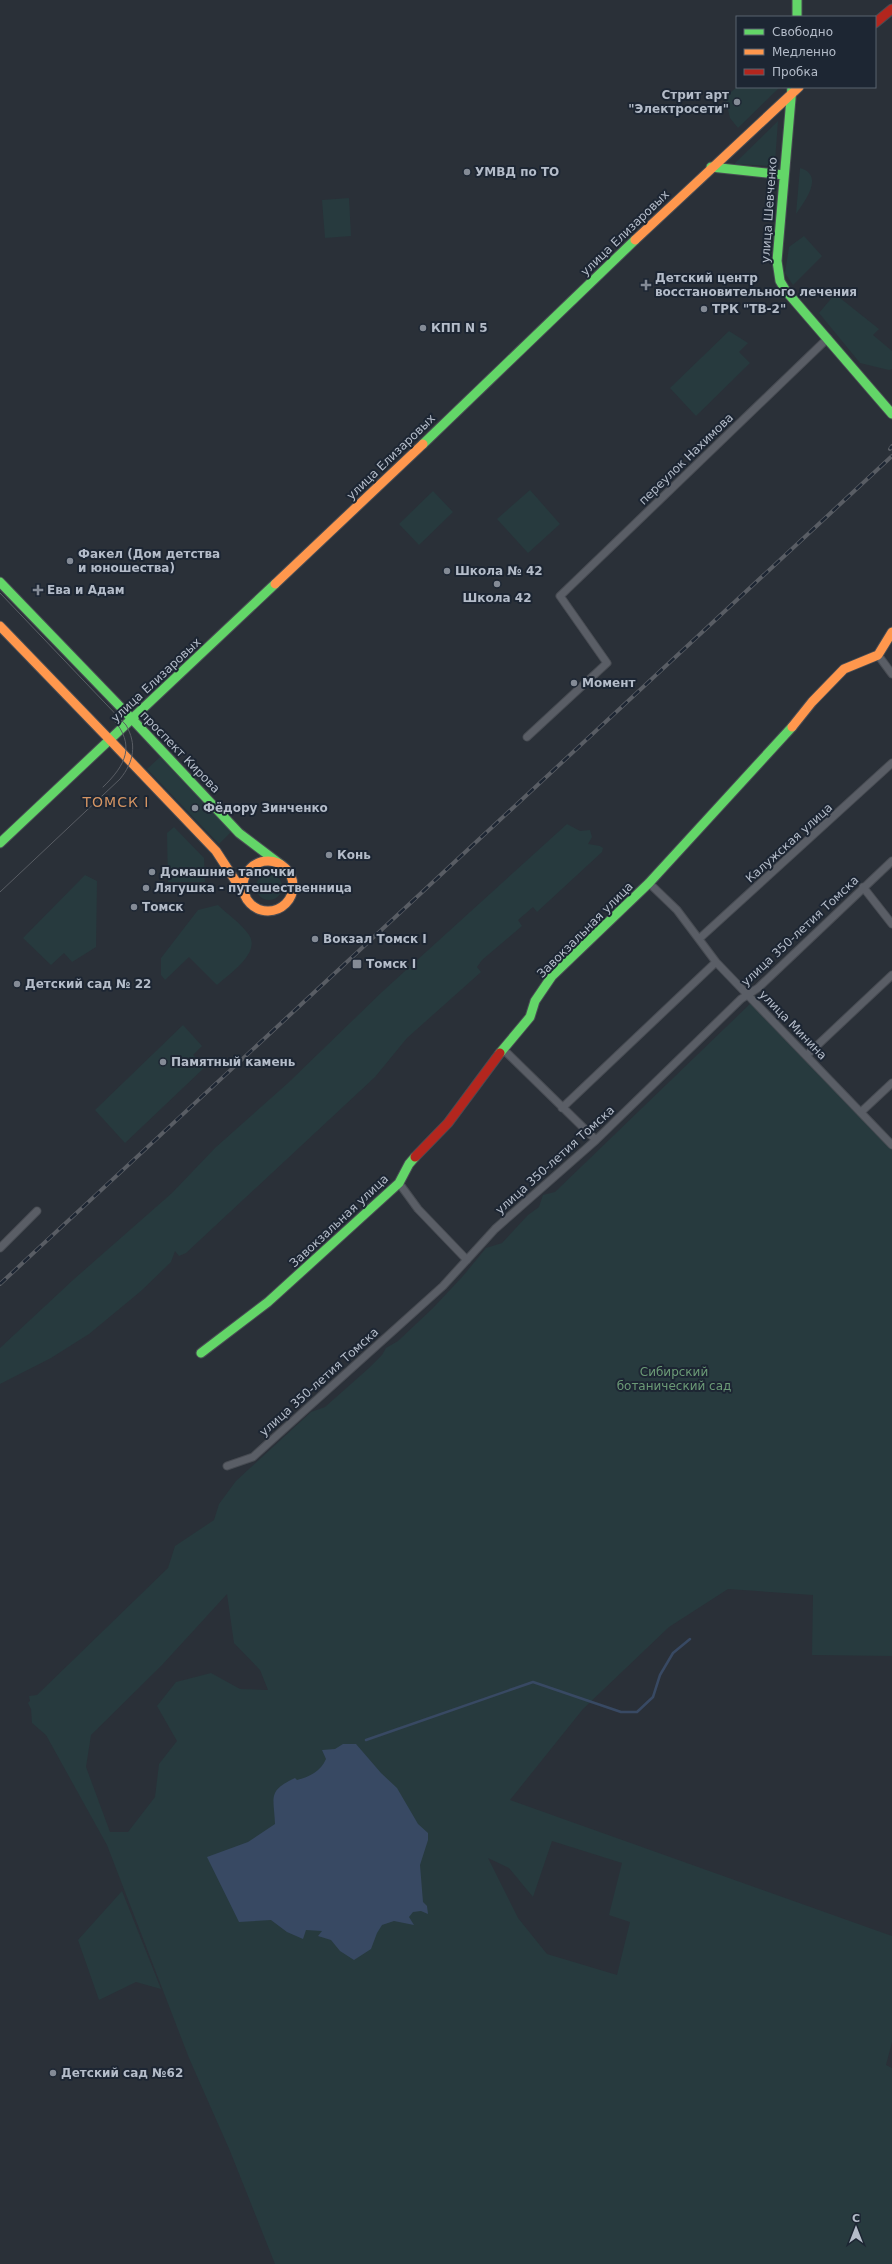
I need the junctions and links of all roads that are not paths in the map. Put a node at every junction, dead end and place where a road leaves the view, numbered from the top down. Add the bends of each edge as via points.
1 (797, 0) edge
2 (892, 9) edge
3 (797, 16) edge
4 (876, 22) edge
5 (794, 89) edge
6 (711, 167) junction
7 (784, 175) junction
8 (828, 338) junction
9 (892, 414) edge
10 (0, 582) edge
11 (0, 626) edge
12 (892, 632) edge
13 (878, 655) junction
14 (892, 674) edge
15 (132, 719) junction
16 (528, 737) dead end
17 (110, 740) junction
18 (892, 763) edge
19 (0, 843) edge
20 (892, 860) edge
21 (280, 864) junction
22 (648, 883) junction
23 (863, 887) junction
24 (246, 897) junction
25 (892, 924) edge
26 (700, 938) junction
27 (716, 962) junction
28 (892, 975) edge
29 (748, 994) junction
30 (503, 1049) junction
31 (807, 1055) junction
32 (892, 1083) edge
33 (562, 1108) junction
34 (861, 1112) junction
35 (596, 1140) junction
36 (892, 1145) edge
37 (399, 1183) junction
38 (36, 1211) dead end
39 (0, 1248) edge
40 (467, 1260) junction
41 (201, 1353) dead end
42 (227, 1466) dead end

1 - 3 main road
2 - 4 main road
5 - 6 main road, улица Елизаровых
5 - 7 main road, улица Шевченко
6 - 7 main road
6 - 15 main road, улица Елизаровых
7 - 8 main road, улица Шевченко via 776,268 780,281 796,303
8 - 9 main road, улица Шевченко
8 - 16 street, переулок Нахимова via 560,596 607,663
10 - 15 main road, проспект Кирова
11 - 17 main road
12 - 13 main road
13 - 14 street
13 - 22 main road, Завокзальная улица via 844,668
15 - 17 main road, улица Елизаровых
15 - 21 main road, проспект Кирова via 239,832
17 - 19 main road, улица Елизаровых
17 - 24 main road via 216,851
18 - 26 street, Калужская улица
20 - 23 street, улица 350-летия Томска
21 - 24 main road via 266,861 251,868 245,877
21 - 24 main road via 289,872 293,882 293,890 288,901 278,909 265,910 254,906
22 - 26 street, улица Минина via 677,910
22 - 30 main road, Завокзальная улица via 552,976 535,1001 530,1017
23 - 25 street
23 - 29 street, улица 350-летия Томска via 758,988
26 - 27 street, улица Минина
27 - 29 street, улица Минина
27 - 33 street
28 - 31 street
29 - 31 street, улица Минина
29 - 35 street, улица 350-летия Томска
30 - 33 street
30 - 37 main road, Завокзальная улица via 448,1123 409,1164
31 - 34 street, улица Минина
32 - 34 street
33 - 35 street
34 - 36 street, улица Минина
35 - 40 street, улица 350-летия Томска via 495,1229
37 - 40 street via 418,1209
37 - 41 main road, Завокзальная улица via 268,1302
38 - 39 street
40 - 42 street, улица 350-летия Томска via 443,1286 253,1457

